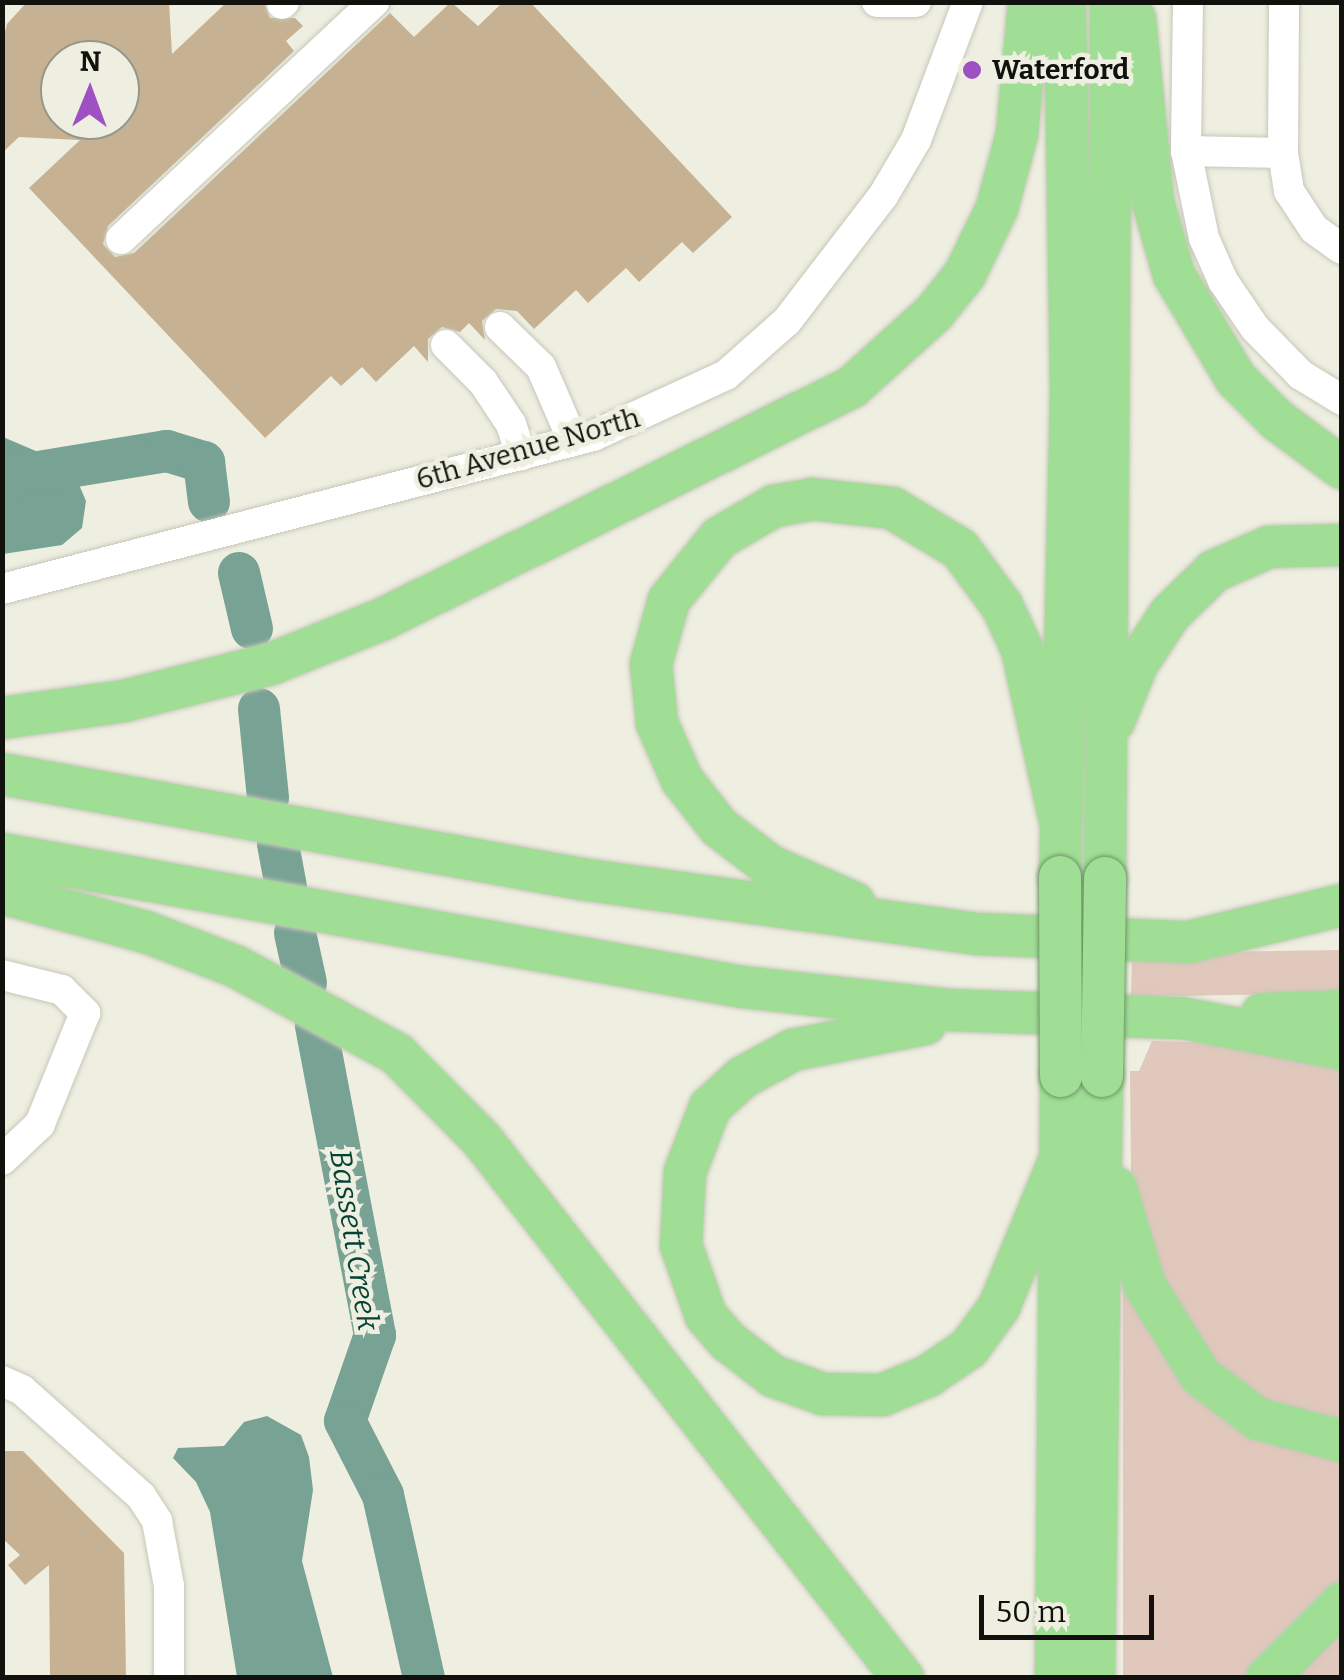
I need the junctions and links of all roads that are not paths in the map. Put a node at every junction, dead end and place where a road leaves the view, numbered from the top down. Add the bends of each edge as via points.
1 (374, 2) edge
2 (877, 2) edge
3 (916, 2) edge
4 (968, 2) edge
5 (1030, 2) edge
6 (1065, 2) edge
7 (1111, 2) edge
8 (1134, 2) edge
9 (1188, 2) edge
10 (1284, 2) edge
11 (1186, 151) junction
12 (1283, 153) junction
13 (121, 239) dead end
14 (1342, 249) edge
15 (500, 327) dead end
16 (446, 345) dead end
17 (1342, 400) edge
18 (574, 441) junction
19 (521, 455) junction
20 (1342, 468) edge
21 (1342, 546) edge
22 (2, 589) edge
23 (2, 718) edge
24 (1108, 735) junction
25 (2, 774) edge
26 (1060, 822) junction
27 (2, 854) edge
28 (2, 893) edge
29 (1342, 904) edge
30 (977, 934) junction
31 (1342, 934) edge
32 (1189, 942) junction
33 (2, 975) edge
34 (1342, 1011) edge
35 (1031, 1014) junction
36 (1182, 1018) junction
37 (1342, 1049) edge
38 (1088, 1089) junction
39 (1060, 1159) junction
40 (2, 1160) edge
41 (2, 1380) edge
42 (1342, 1440) edge
43 (1342, 1603) edge
44 (169, 1678) edge
45 (902, 1678) edge
46 (1056, 1678) edge
47 (1094, 1678) edge
48 (1267, 1678) edge

1 - 13 street
2 - 3 street
4 - 18 street, 6th Avenue North via 916,140 883,196 787,321 726,375 663,410
5 - 23 highway via 1017,134 997,208 965,274 934,313 852,387 383,619 271,664 124,701
6 - 26 highway via 1071,388
7 - 24 highway
8 - 20 highway via 1148,166 1174,275 1236,379 1276,420
9 - 11 street
10 - 12 street
11 - 12 street
11 - 17 street via 1204,238 1237,306 1301,375
12 - 14 street via 1289,190 1314,229
15 - 18 street via 541,367
16 - 19 street via 483,382
18 - 19 street, 6th Avenue North
19 - 22 street, 6th Avenue North
21 - 24 highway via 1268,547 1200,582 1137,664
24 - 38 highway, bridge via 1105,878
25 - 30 highway via 582,879
26 - 30 highway via 1013,627 960,549 930,525 869,502 791,501 736,524 681,582 659,624 651,680 662,744 705,812 750,854 796,880 852,902
26 - 38 highway, bridge via 1060,877
27 - 35 highway via 743,987
28 - 45 highway via 146,932 238,967 396,1054 482,1140
29 - 32 highway
30 - 32 highway
31 - 32 highway
33 - 40 street via 62,990 85,1013 40,1124
34 - 36 highway
35 - 36 highway
35 - 39 highway via 822,1040 743,1077 710,1107 692,1142 681,1246 706,1316 750,1362 797,1388 882,1394 928,1376 984,1330 1011,1282
36 - 37 highway
38 - 39 highway
38 - 42 highway via 1128,1242 1186,1358 1258,1420
38 - 47 highway
39 - 46 highway
41 - 44 street via 22,1390 141,1496 157,1521 169,1586
43 - 48 highway

